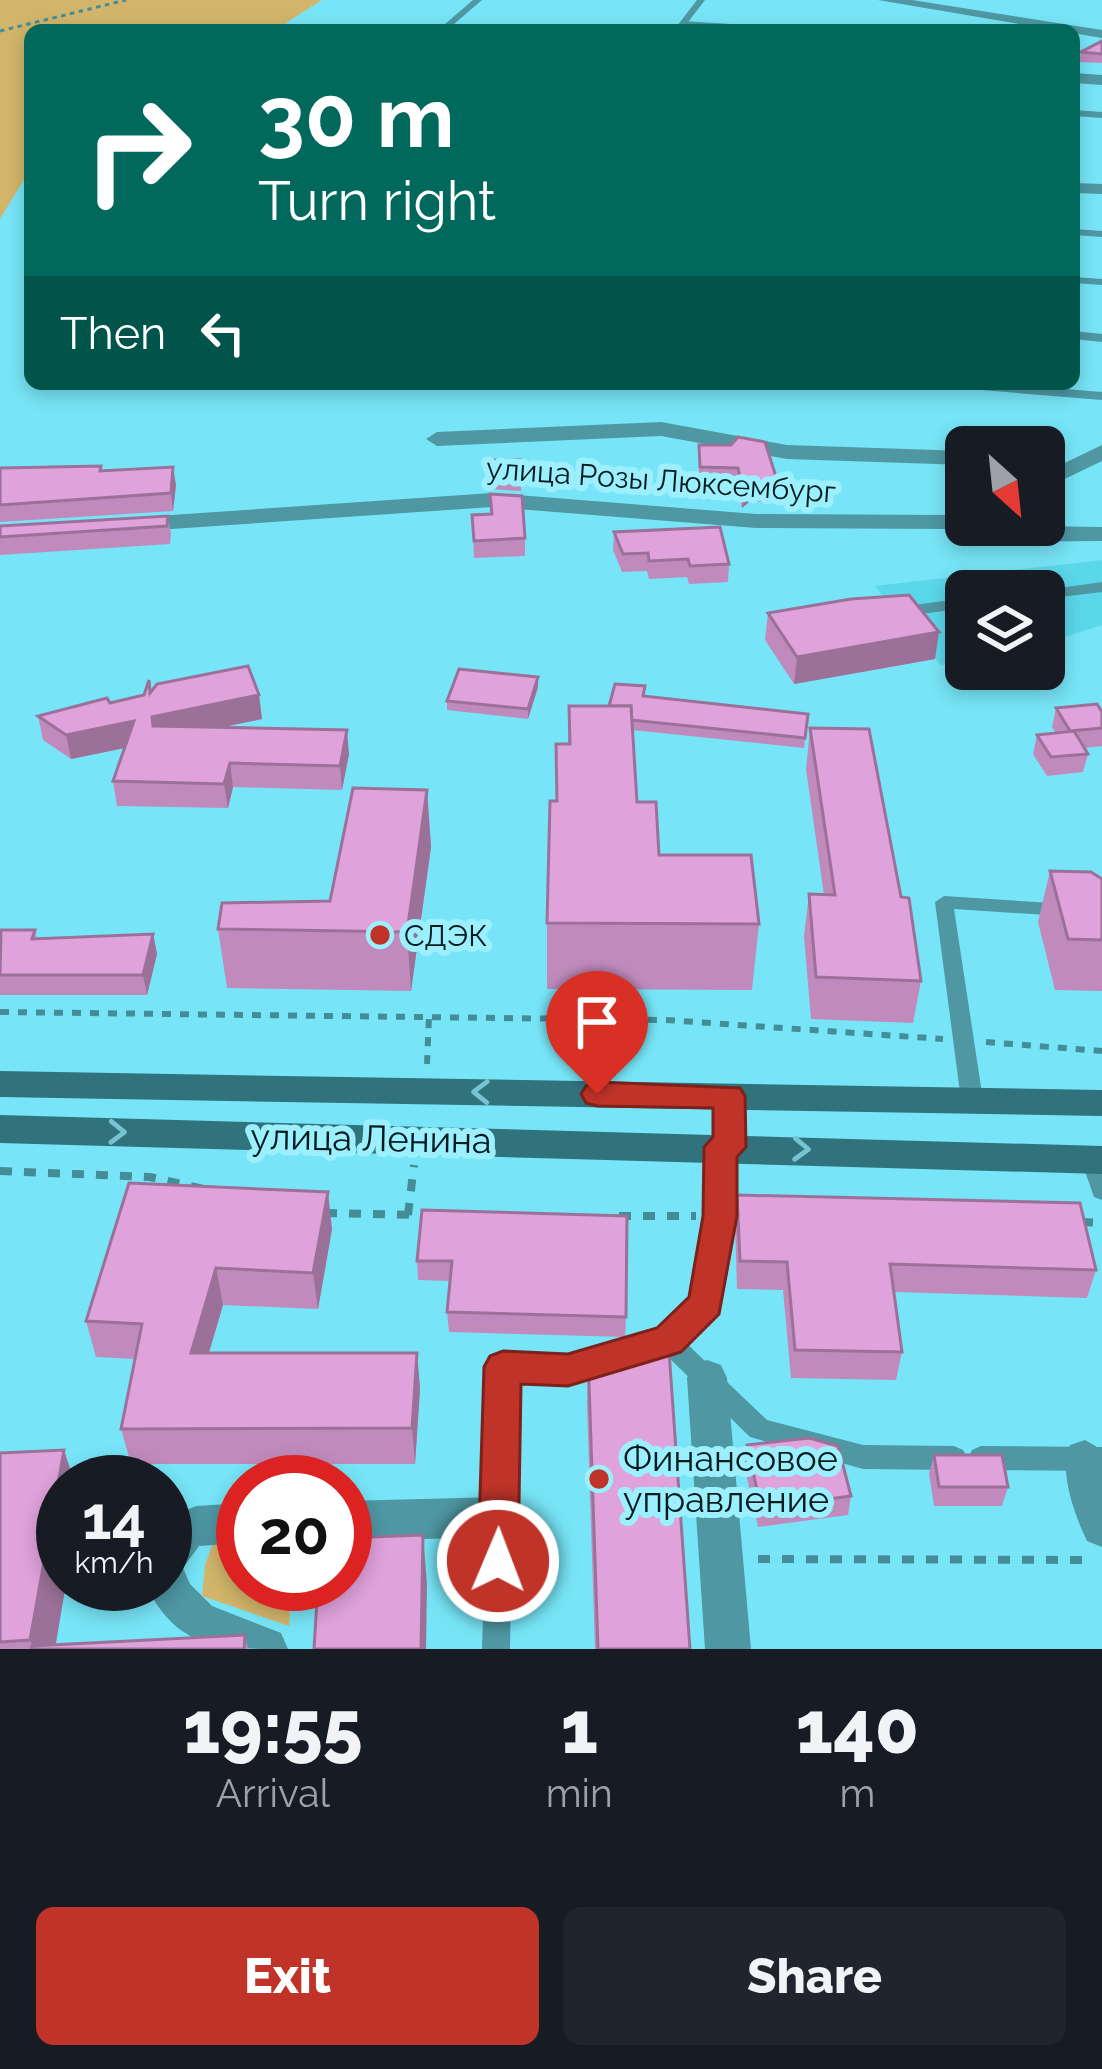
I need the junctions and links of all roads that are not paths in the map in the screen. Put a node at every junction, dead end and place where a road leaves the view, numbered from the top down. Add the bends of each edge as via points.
1 (478, 0) edge
2 (701, 0) edge
3 (885, 0) edge
4 (449, 24) edge
5 (682, 24) edge
6 (1038, 24) edge
7 (1029, 390) edge
8 (1102, 396) edge
9 (437, 439) dead end
10 (1095, 456) edge
11 (945, 457) edge
12 (1065, 458) edge
13 (1065, 471) edge
14 (945, 519) edge
15 (94, 528) edge
16 (1065, 534) edge
17 (1102, 534) edge
18 (1102, 586) edge
19 (1065, 591) edge
20 (945, 606) edge
21 (875, 616) edge
22 (1102, 926) edge
23 (0, 1084) edge
24 (729, 1096) junction
25 (972, 1100) junction
26 (1102, 1103) edge
27 (0, 1130) edge
28 (725, 1147) junction
29 (1099, 1171) edge
30 (668, 1341) junction
31 (706, 1378) junction
32 (1093, 1459) edge
33 (499, 1517) junction
34 (372, 1520) edge
35 (1102, 1527) edge
36 (181, 1611) edge
37 (265, 1649) edge
38 (496, 1649) edge
39 (728, 1649) edge

1 - 4 lane
2 - 5 lane
3 - 6 street
7 - 8 lane
9 - 11 street via 661,429 787,452
10 - 12 street
10 - 13 street
14 - 15 street, улица Розы Люксембург via 756,521 492,500
16 - 17 street, улица Розы Люксембург
18 - 19 lane
20 - 21 lane
22 - 25 lane via 1083,911 944,902
24 -> 23 main road, улица Ленина
24 - 25 main road, улица Ленина
24 - 28 main road
25 - 26 main road, улица Ленина
27 -> 28 main road, улица Ленина
28 -> 29 main road, улица Ленина
28 - 30 lane via 706,1304
30 - 31 lane
30 - 33 lane via 568,1370 503,1367
31 - 32 lane via 759,1430 863,1457
31 - 39 street
32 - 35 street
33 - 34 street
33 - 38 lane
36 - 37 street

